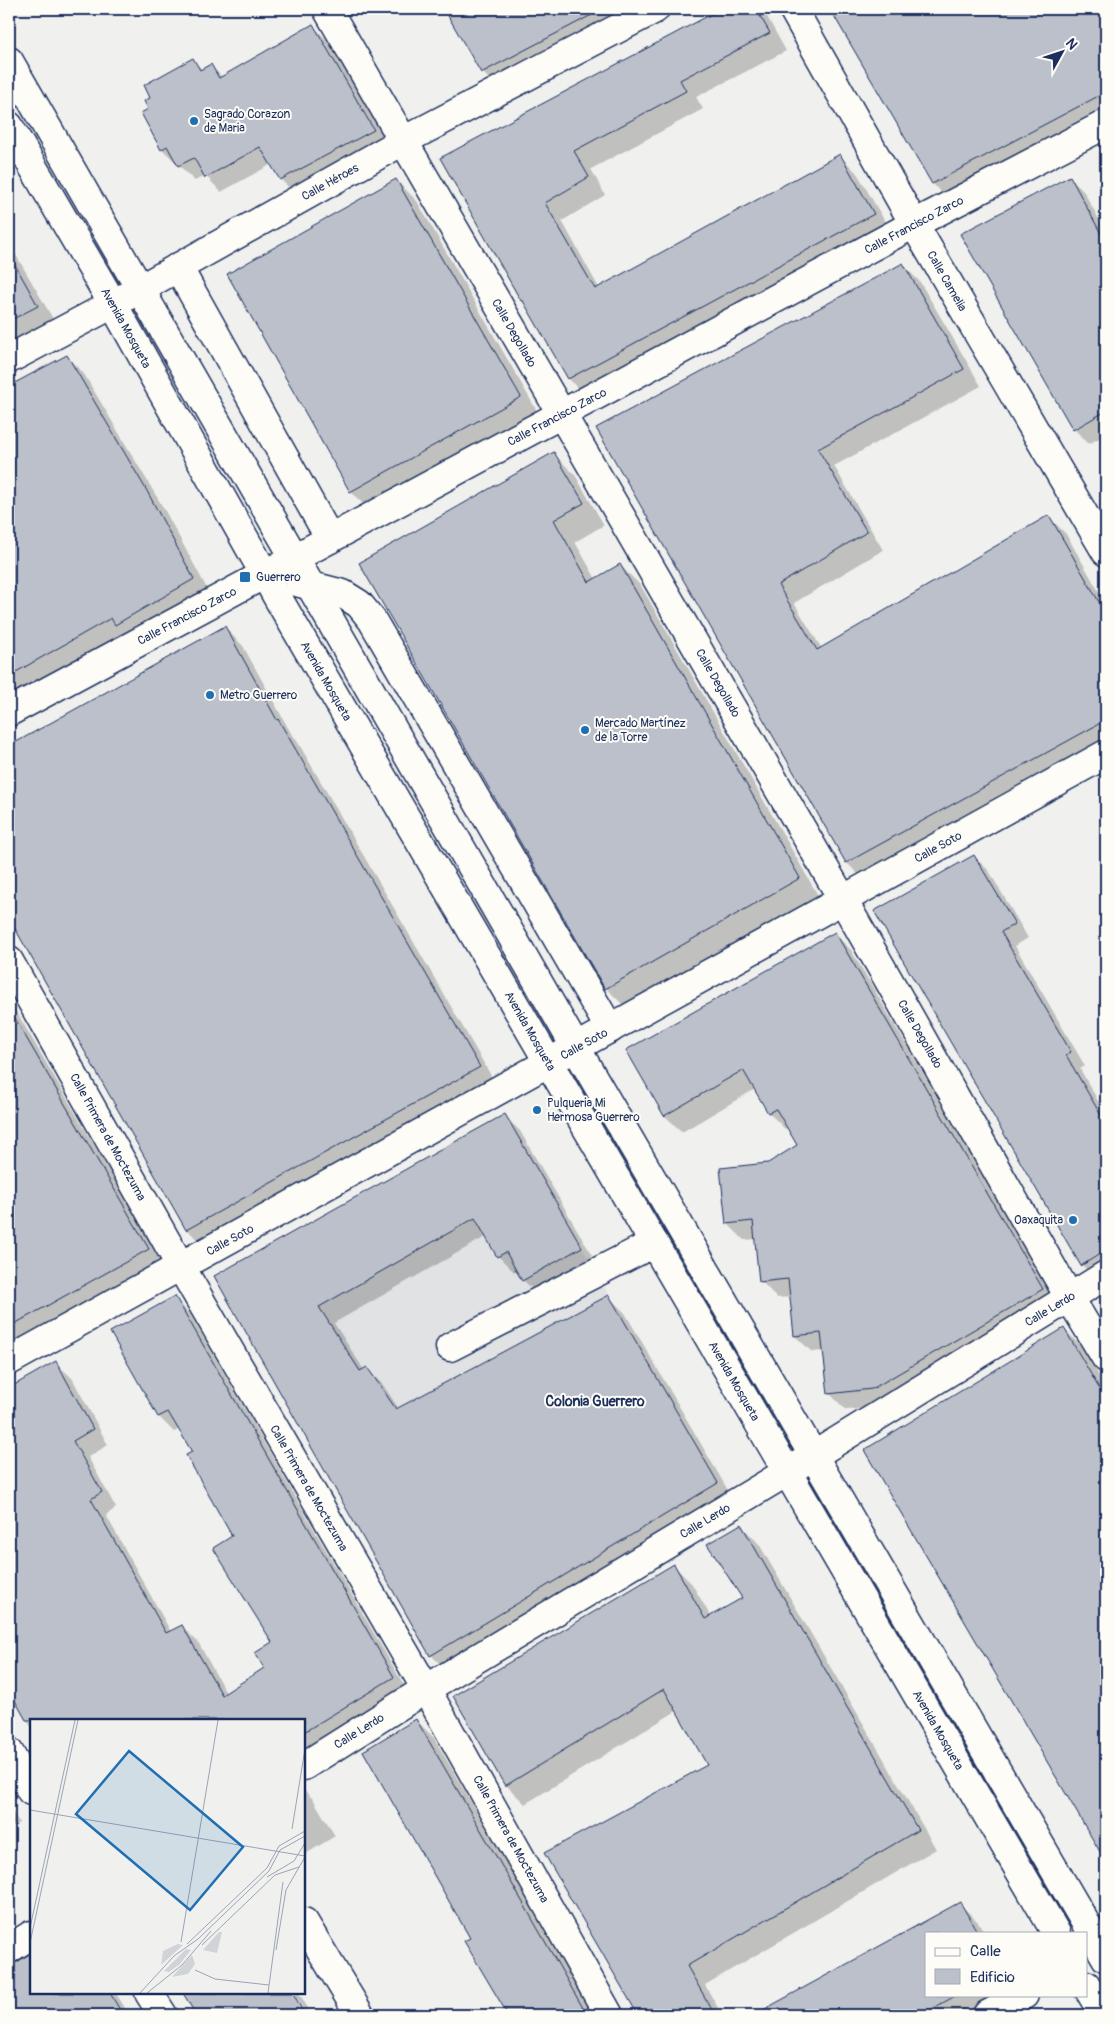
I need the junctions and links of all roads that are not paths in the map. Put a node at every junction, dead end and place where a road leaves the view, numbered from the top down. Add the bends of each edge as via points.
1 (327, 9) edge
2 (654, 9) edge
3 (793, 9) edge
4 (9, 62) edge
5 (1106, 124) edge
6 (9, 126) edge
7 (403, 141) junction
8 (914, 224) junction
9 (178, 267) junction
10 (140, 288) junction
11 (113, 304) junction
12 (9, 359) edge
13 (562, 415) junction
14 (330, 539) junction
15 (1106, 552) edge
16 (294, 558) junction
17 (264, 574) junction
18 (310, 586) junction
19 (9, 712) edge
20 (1106, 754) edge
21 (843, 900) junction
22 (9, 961) edge
23 (610, 1030) junction
24 (576, 1048) junction
25 (549, 1063) junction
26 (654, 1243) junction
27 (181, 1267) junction
28 (1106, 1276) edge
29 (1069, 1297) junction
30 (450, 1347) dead end
31 (1106, 1358) edge
32 (9, 1361) edge
33 (813, 1455) junction
34 (787, 1472) junction
35 (426, 1689) junction
36 (9, 1752) edge
37 (305, 1765) edge
38 (30, 1789) edge
39 (305, 1924) edge
40 (1055, 1932) edge
41 (1087, 1932) edge
42 (1088, 1934) edge
43 (30, 1936) edge
44 (9, 1949) edge
45 (1100, 1955) edge
46 (1088, 1988) edge
47 (150, 1994) edge
48 (1022, 1996) edge
49 (163, 2015) edge
50 (360, 2015) edge
51 (610, 2015) edge
52 (988, 2015) edge
53 (1104, 2015) edge

1 - 7 street, Calle Degollado
2 - 7 street, Calle Héroes
3 - 8 street, Calle Camelia
4 - 10 street
5 - 8 street, Calle Francisco Zarco
6 - 11 street, Avenida Mosqueta
7 - 9 street, Calle Héroes
7 - 13 street, Calle Degollado
8 - 13 street, Calle Francisco Zarco
8 - 15 street, Calle Camelia
9 - 10 street, Calle Héroes
9 - 14 street
10 - 11 street, Calle Héroes
10 - 16 street
11 - 12 street, Calle Héroes
11 - 17 street, Avenida Mosqueta
13 - 14 street, Calle Francisco Zarco
13 - 21 street, Calle Degollado
14 - 16 street, Calle Francisco Zarco
16 - 17 street, Calle Francisco Zarco
16 - 18 street
17 - 18 street
17 - 19 street, Calle Francisco Zarco
17 - 25 street, Avenida Mosqueta
18 - 23 street via 344,594 360,604 372,620
18 - 24 street
20 - 21 street, Calle Soto
21 - 23 street, Calle Soto
21 - 29 street, Calle Degollado
22 - 27 street, Calle Primera de Moctezuma
23 - 24 street, Calle Soto
24 - 25 street, Calle Soto
24 - 33 street
25 - 26 street, Avenida Mosqueta
25 - 27 street, Calle Soto
26 - 30 street
26 - 34 street, Avenida Mosqueta
27 - 32 street, Calle Soto
27 - 35 street, Calle Primera de Moctezuma
28 - 29 street, Calle Lerdo
29 - 31 street, Calle Degollado
29 - 33 street, Calle Lerdo
33 - 34 street, Calle Lerdo
33 - 41 street
34 - 35 street, Calle Lerdo
34 - 40 street, Avenida Mosqueta
35 - 37 street, Calle Lerdo
35 - 51 street, Calle Primera de Moctezuma
36 - 38 street
39 - 50 street
42 - 45 street
43 - 44 street
46 - 53 street
47 - 49 street
48 - 52 street

